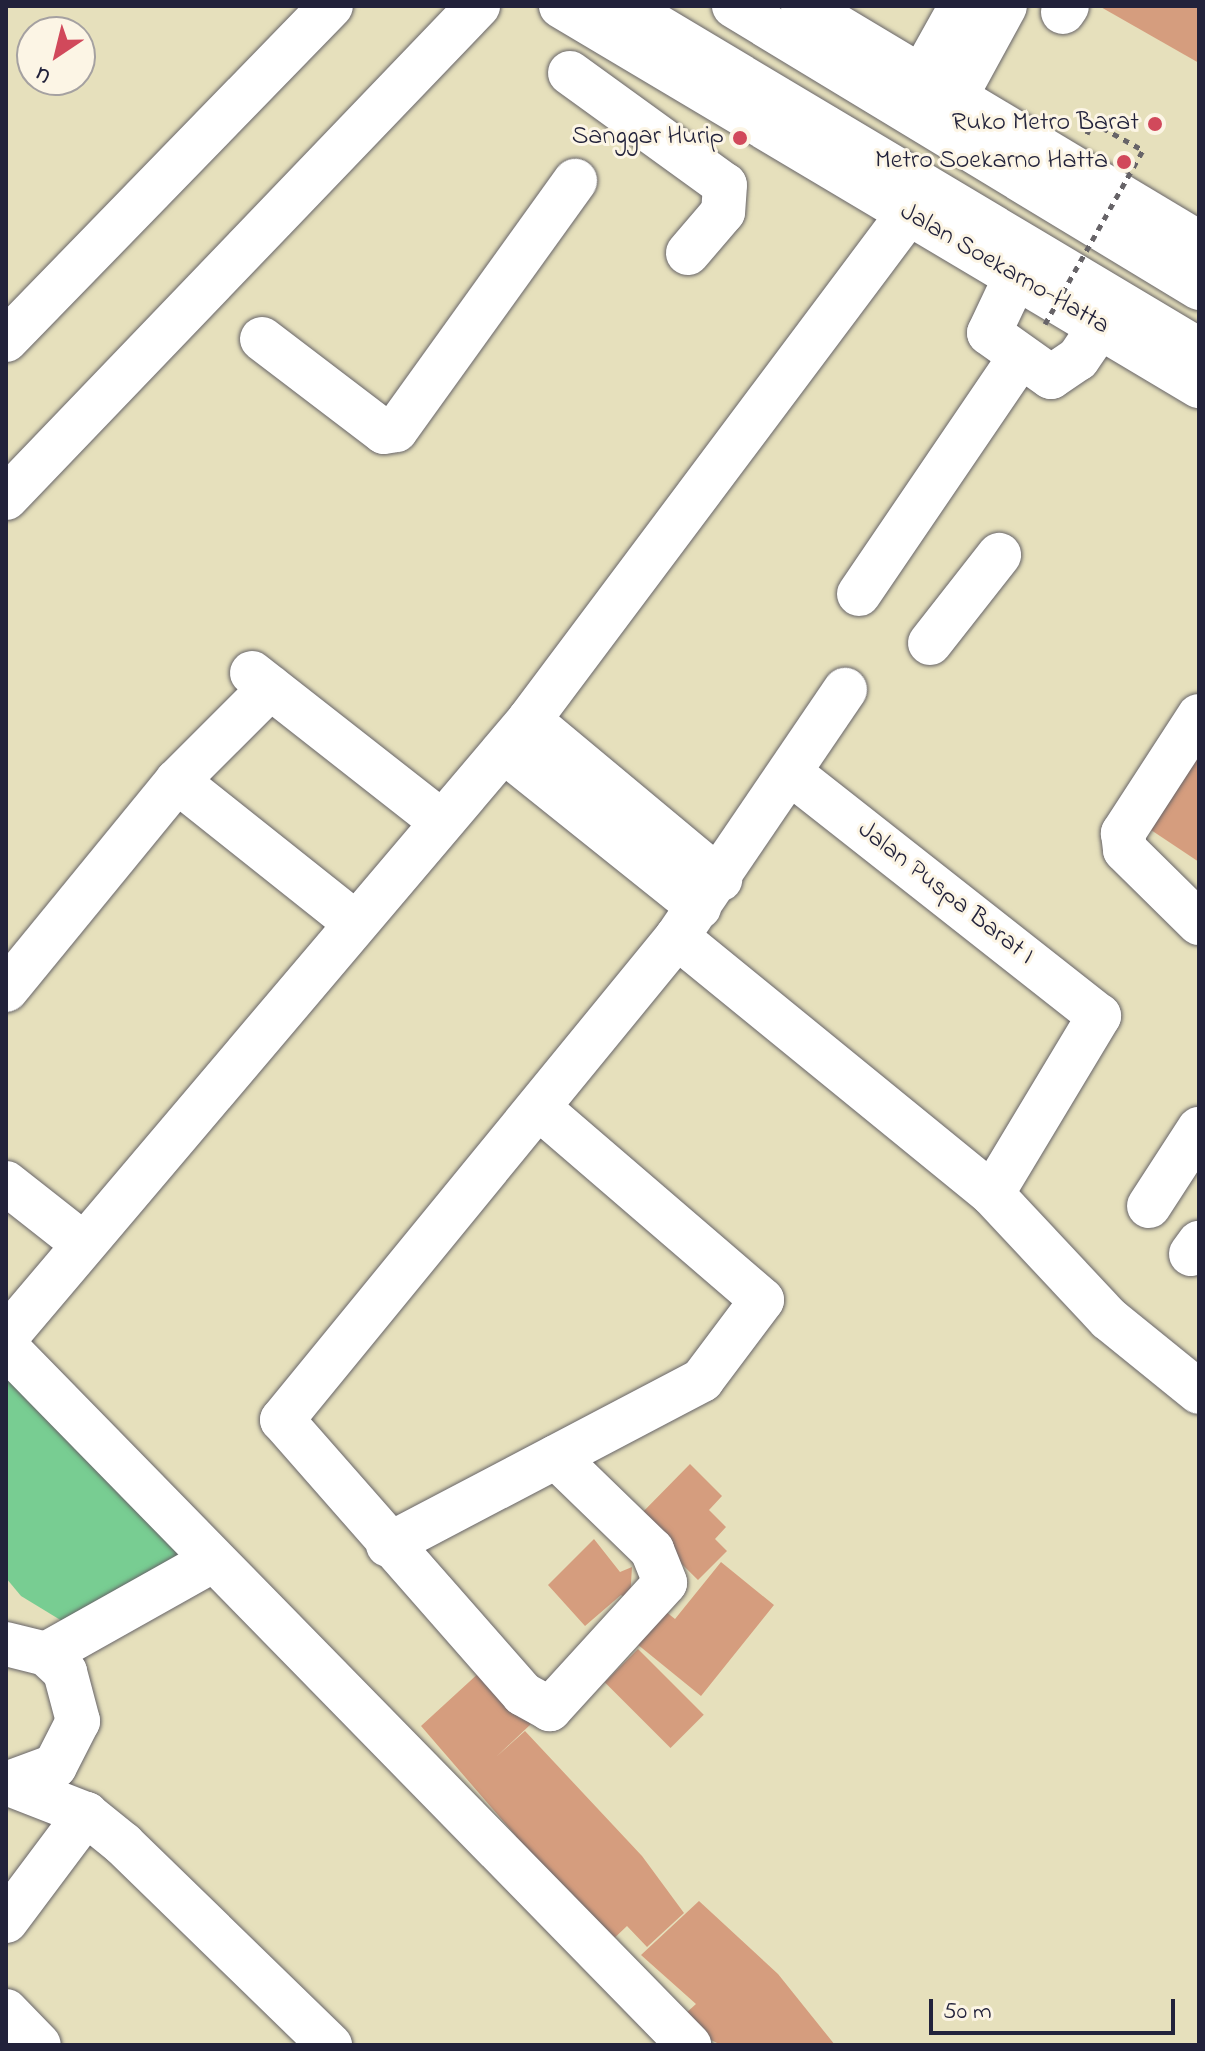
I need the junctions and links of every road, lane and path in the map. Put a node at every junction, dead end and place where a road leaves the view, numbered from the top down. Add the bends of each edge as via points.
1 (331, 6) edge
2 (478, 6) edge
3 (561, 6) edge
4 (623, 6) edge
5 (734, 6) edge
6 (803, 6) edge
7 (961, 6) edge
8 (1005, 6) edge
9 (570, 73) dead end
10 (939, 86) junction
11 (1143, 150) dead end
12 (575, 181) dead end
13 (908, 214) junction
14 (1199, 243) edge
15 (688, 253) dead end
16 (1016, 276) junction
17 (1199, 288) edge
18 (1100, 326) junction
19 (262, 339) dead end
20 (6, 340) edge
21 (1033, 340) junction
22 (1199, 350) edge
23 (1199, 386) edge
24 (6, 498) edge
25 (999, 555) dead end
26 (859, 594) dead end
27 (930, 643) dead end
28 (845, 690) dead end
29 (1199, 716) edge
30 (516, 736) junction
31 (791, 774) junction
32 (177, 781) junction
33 (441, 821) junction
34 (699, 908) junction
35 (354, 922) junction
36 (1199, 923) edge
37 (6, 990) edge
38 (540, 1109) junction
39 (1199, 1129) edge
40 (6, 1183) edge
41 (992, 1194) junction
42 (1149, 1206) dead end
43 (81, 1242) junction
44 (6, 1337) edge
45 (6, 1347) edge
46 (1199, 1392) edge
47 (556, 1457) junction
48 (388, 1545) junction
49 (212, 1561) junction
50 (20, 1640) edge
51 (70, 1746) junction
52 (7, 1784) edge
53 (86, 1814) junction
54 (6, 1921) edge
55 (6, 2011) edge
56 (39, 2045) edge
57 (330, 2045) edge
58 (689, 2045) edge

1 - 20 main road
2 - 24 main road
3 - 13 main road, Jalan Soekarno-Hatta
4 - 22 main road, Jalan Soekarno-Hatta
5 - 17 main road
6 - 10 main road
7 - 10 main road
8 - 10 main road
9 - 15 main road via 725,185 723,212
10 - 14 main road
11 - 21 path, bridge
12 - 19 main road via 396,430 384,432
13 - 16 main road, Jalan Soekarno-Hatta
13 - 30 main road
16 - 18 main road, Jalan Soekarno-Hatta
16 - 21 main road via 989,333
18 - 21 main road via 1061,376
18 - 23 main road, Jalan Soekarno-Hatta
21 - 26 main road
25 - 27 main road
28 - 31 main road
29 - 36 main road via 1123,833 1125,850
30 - 33 main road
30 - 34 main road
31 - 34 main road
31 - 41 main road, Jalan Puspa Barat I via 1099,1016
32 - 33 main road via 261,681
32 - 35 main road
32 - 37 main road
33 - 35 main road
34 - 38 main road
34 - 41 main road
35 - 43 main road
38 - 47 main road via 762,1300 702,1380
38 - 48 main road via 284,1409 285,1429
39 - 42 main road
40 - 43 main road
41 - 46 main road via 1109,1319
43 - 44 main road
45 - 49 main road
47 - 48 main road
47 - 48 main road via 652,1550 665,1583 550,1709 523,1694
49 - 50 main road
49 - 58 main road
50 - 51 main road via 76,1696
51 - 52 main road via 34,1780
51 - 53 main road
52 - 53 main road
53 - 54 main road
53 - 57 main road
55 - 56 main road

